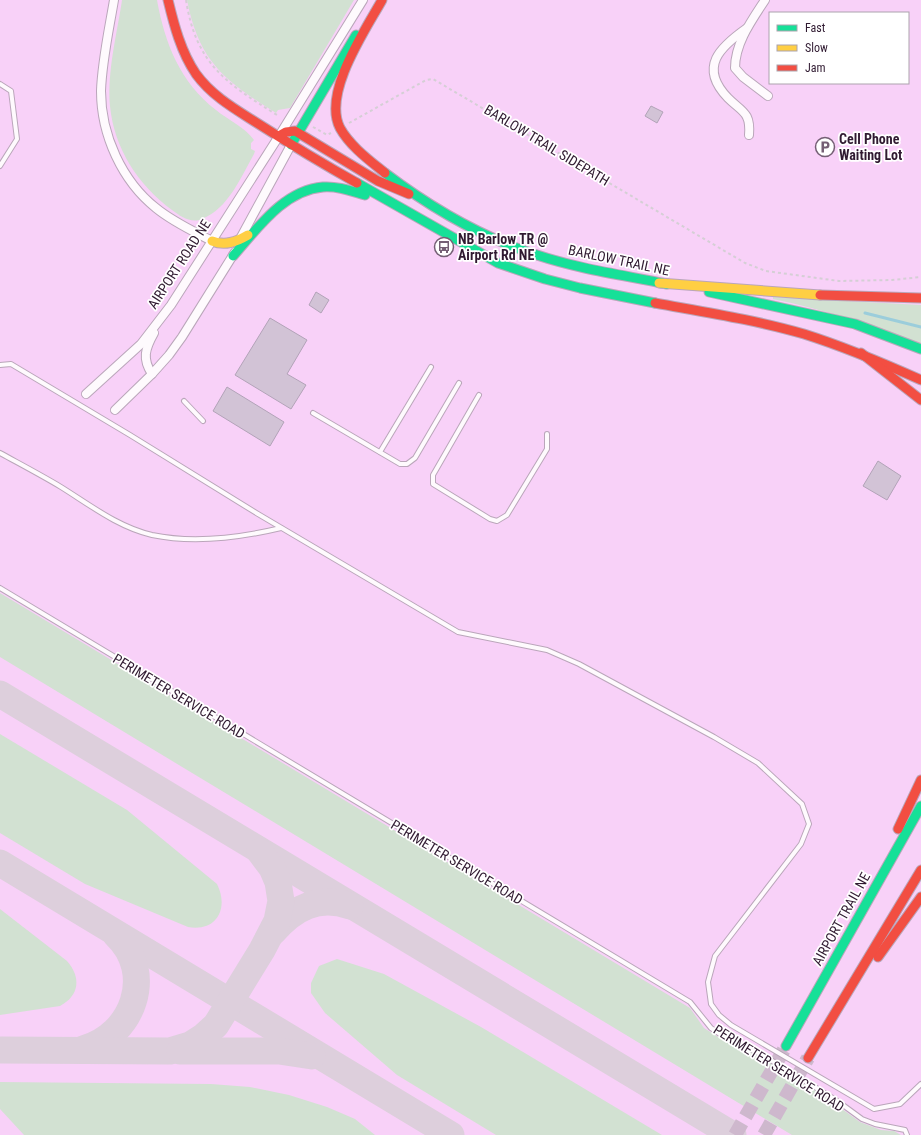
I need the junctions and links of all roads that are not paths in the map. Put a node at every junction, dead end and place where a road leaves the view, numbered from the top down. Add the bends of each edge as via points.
1 (114, 0) edge
2 (168, 0) edge
3 (362, 0) edge
4 (382, 0) edge
5 (765, 0) edge
6 (747, 28) junction
7 (0, 84) edge
8 (768, 96) dead end
9 (297, 133) junction
10 (750, 135) dead end
11 (279, 136) junction
12 (291, 145) junction
13 (0, 166) edge
14 (430, 204) junction
15 (408, 213) junction
16 (265, 220) junction
17 (240, 240) junction
18 (212, 241) junction
19 (233, 256) junction
20 (660, 282) junction
21 (921, 298) edge
22 (171, 305) junction
23 (921, 349) edge
24 (861, 353) junction
25 (0, 365) edge
26 (431, 367) dead end
27 (152, 374) junction
28 (921, 380) edge
29 (459, 383) dead end
30 (86, 394) dead end
31 (479, 395) dead end
32 (921, 400) edge
33 (184, 401) dead end
34 (115, 410) dead end
35 (314, 413) dead end
36 (203, 421) dead end
37 (547, 434) dead end
38 (0, 452) edge
39 (380, 452) junction
40 (282, 528) junction
41 (0, 588) edge
42 (921, 780) edge
43 (921, 806) edge
44 (895, 851) junction
45 (921, 870) edge
46 (921, 897) edge
47 (829, 1023) junction
48 (786, 1046) tunnel mouth
49 (808, 1058) tunnel mouth
50 (921, 1084) edge
51 (907, 1135) edge

1 - 18 street via 101,91 103,112 112,146 126,175 148,201 171,218
2 - 11 main road via 180,45 197,75 231,108
3 - 11 street, AIRPORT ROAD NE
4 - 9 main road via 348,47
4 - 14 main road, BARLOW TRAIL NE via 341,77 336,94 338,121 345,135 359,150
5 - 6 street
6 - 8 street via 735,58 735,68 743,78
6 - 10 street via 730,40 715,58 713,71 727,97 746,113
7 - 13 lane via 11,91 17,138
9 - 11 main road via 289,131
9 - 12 main road
9 - 14 main road via 378,181
11 - 12 main road
11 - 18 street, AIRPORT ROAD NE
12 - 15 main road
12 - 17 street
14 - 20 main road, BARLOW TRAIL NE via 481,232 554,261
15 - 16 main road via 354,190 324,187 294,195
15 - 24 main road via 498,263 522,272 580,288 758,323 831,342
16 - 17 main road
16 - 19 main road
17 - 18 main road via 222,244
17 - 19 street
18 - 22 street, AIRPORT ROAD NE
19 - 27 street via 182,337
20 - 21 main road via 844,297
20 - 23 main road, BARLOW TRAIL NE via 825,317 883,334
22 - 27 street via 145,351 145,361
22 - 30 street, AIRPORT ROAD NE via 141,344
24 - 28 main road
24 - 32 main road
25 - 40 lane via 11,364
26 - 39 lane
27 - 34 street
29 - 39 lane via 415,458 408,464 400,464
31 - 37 lane via 433,475 433,484 490,519 497,521 507,515 547,449
33 - 36 lane
35 - 39 lane
38 - 40 lane via 115,521 150,534 181,540 214,539 258,534
40 - 50 lane via 458,632 547,650 566,658 642,697 758,763 802,804 809,824 801,844 715,956 708,982 711,1004 731,1025 874,1109 900,1104
41 - 51 lane, PERIMETER SERVICE ROAD via 690,1002 711,1028 761,1054 836,1100 862,1120 905,1130
42 - 44 main road via 895,836
43 - 44 main road, AIRPORT TRAIL NE
44 - 48 main road, AIRPORT TRAIL NE
45 - 47 main road
46 - 47 main road
47 - 49 main road

